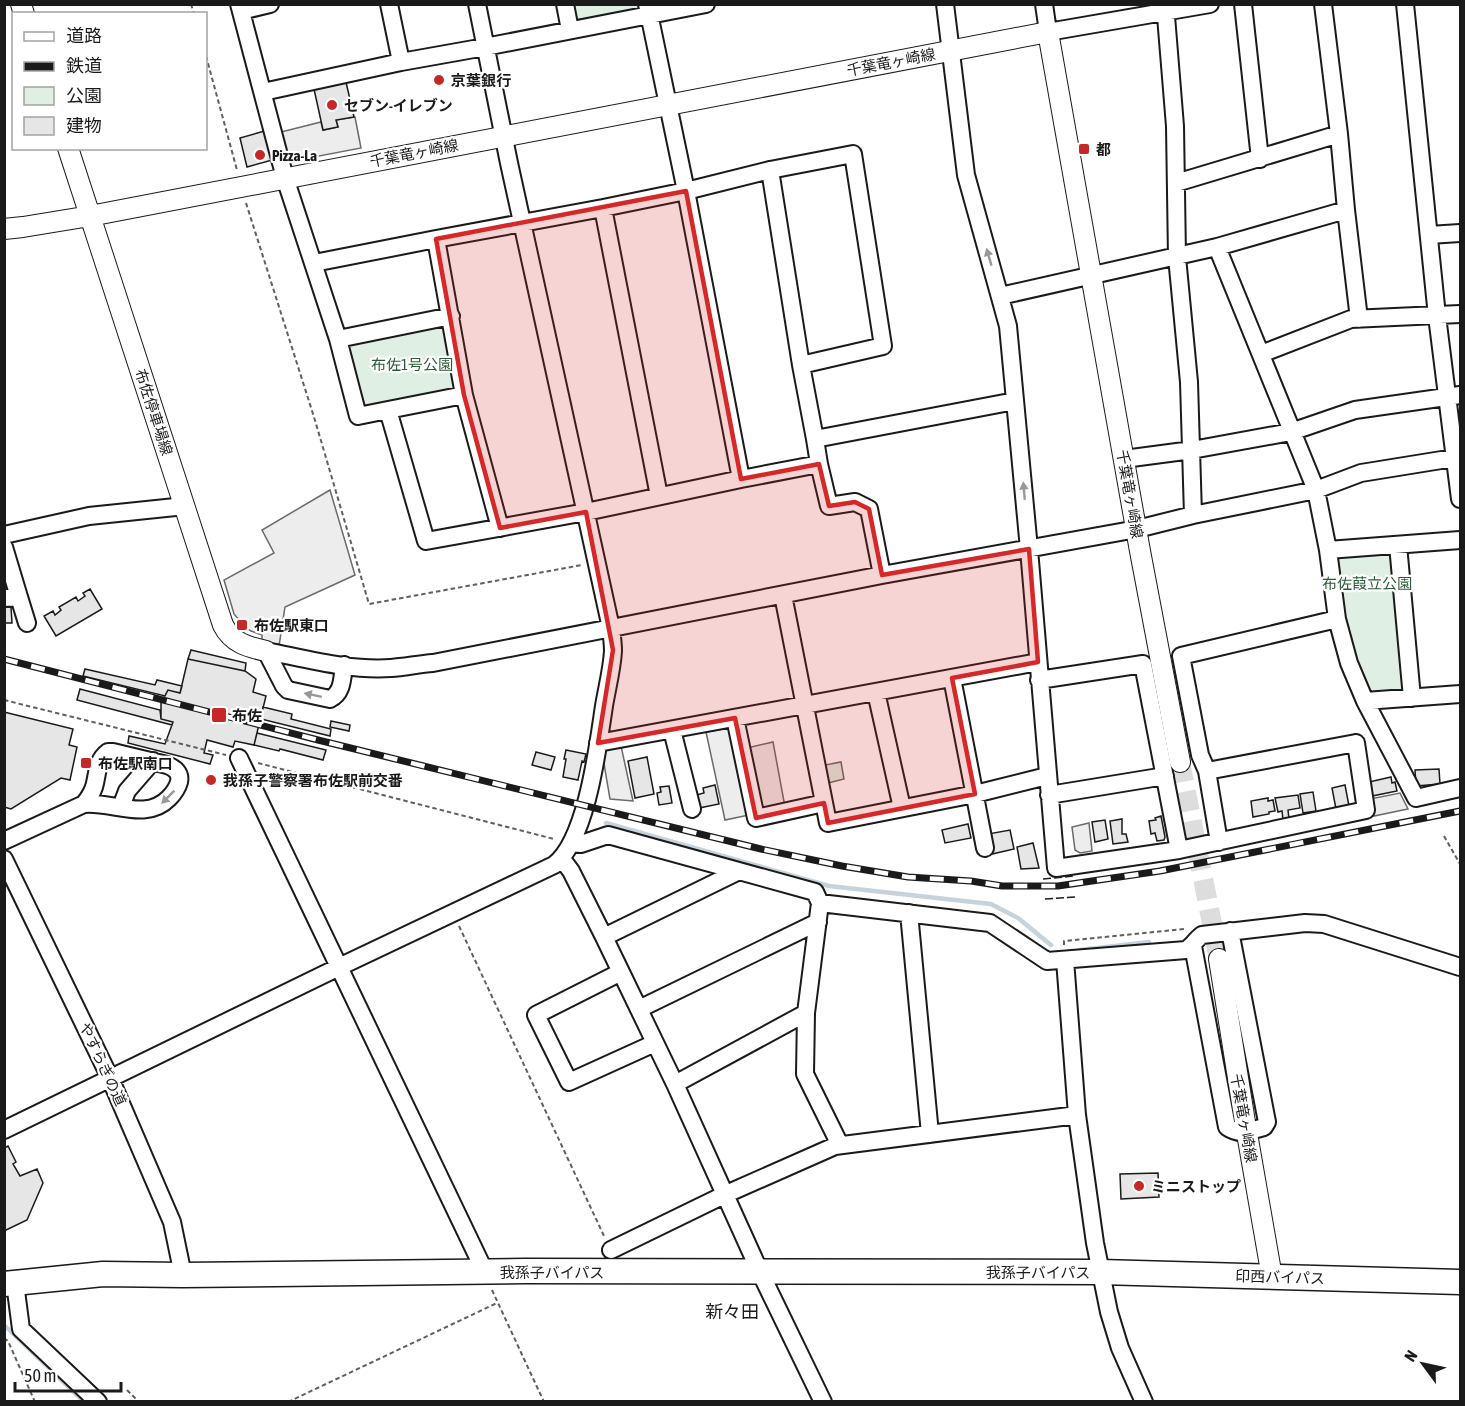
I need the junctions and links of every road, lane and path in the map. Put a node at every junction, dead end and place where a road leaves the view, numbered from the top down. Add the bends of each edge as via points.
1 (270, 4) edge
2 (389, 4) edge
3 (477, 4) edge
4 (565, 4) edge
5 (706, 4) edge
6 (945, 4) edge
7 (1044, 4) edge
8 (1210, 4) edge
9 (1243, 4) edge
10 (1323, 4) edge
11 (1405, 4) edge
12 (240, 8) edge
13 (1166, 9) edge
14 (648, 10) edge
15 (570, 30) junction
16 (1048, 32) junction
17 (485, 48) junction
18 (952, 51) junction
19 (207, 60) edge
20 (401, 62) junction
21 (263, 92) junction
22 (669, 105) junction
23 (1340, 135) junction
24 (503, 136) junction
25 (69, 150) edge
26 (1260, 159) junction
27 (770, 170) junction
28 (239, 178) dead end
29 (285, 178) junction
30 (1176, 183) junction
31 (686, 191) junction
32 (244, 198) dead end
33 (603, 208) junction
34 (1346, 210) junction
35 (90, 216) junction
36 (522, 223) junction
37 (4, 229) edge
38 (1461, 233) edge
39 (1429, 235) junction
40 (436, 239) junction
41 (1217, 247) junction
42 (1177, 257) junction
43 (314, 262) junction
44 (1092, 275) junction
45 (1000, 296) junction
46 (1461, 314) edge
47 (451, 316) junction
48 (1437, 316) junction
49 (1359, 319) junction
50 (338, 339) junction
51 (1261, 354) junction
52 (801, 365) junction
53 (464, 394) junction
54 (1454, 395) edge
55 (1015, 401) junction
56 (388, 410) junction
57 (1291, 432) junction
58 (815, 439) junction
59 (1191, 450) junction
60 (1458, 458) edge
61 (1124, 459) junction
62 (819, 464) junction
63 (741, 479) junction
64 (1316, 490) junction
65 (659, 496) junction
66 (1461, 499) edge
67 (185, 506) junction
68 (586, 512) junction
69 (1194, 515) junction
70 (500, 528) junction
71 (1137, 529) junction
72 (4, 535) edge
73 (1461, 540) edge
74 (1398, 545) junction
75 (4, 547) edge
76 (1029, 549) junction
77 (1328, 550) junction
78 (597, 562) junction
79 (882, 575) junction
80 (783, 595) junction
81 (12, 598) edge
82 (1337, 619) junction
83 (27, 623) dead end
84 (611, 628) junction
85 (266, 651) junction
86 (1038, 662) junction
87 (344, 665) junction
88 (952, 678) junction
89 (1040, 680) junction
90 (876, 692) junction
91 (1461, 694) edge
92 (1412, 698) junction
93 (4, 700) edge
94 (1365, 700) junction
95 (805, 705) junction
96 (735, 718) junction
97 (672, 730) junction
98 (598, 743) junction
99 (239, 758) junction
100 (153, 761) junction
101 (1180, 762) tunnel mouth
102 (1207, 771) junction
103 (1047, 776) junction
104 (1165, 776) junction
105 (1461, 788) edge
106 (975, 794) junction
107 (1049, 795) junction
108 (824, 803) junction
109 (84, 804) junction
110 (120, 807) junction
111 (902, 808) junction
112 (692, 809) dead end
113 (1444, 836) dead end
114 (4, 841) edge
115 (1219, 842) junction
116 (571, 843) junction
117 (985, 849) dead end
118 (1179, 850) junction
119 (4, 859) edge
120 (562, 859) junction
121 (1461, 864) edge
122 (740, 871) junction
123 (820, 903) junction
124 (452, 913) junction
125 (909, 913) junction
126 (818, 921) junction
127 (1188, 929) dead end
128 (1230, 931) junction
129 (604, 937) junction
130 (1193, 946) junction
131 (1219, 959) tunnel mouth
132 (1065, 960) junction
133 (339, 966) junction
134 (1461, 967) edge
135 (621, 972) junction
136 (639, 1009) junction
137 (806, 1013) junction
138 (655, 1043) junction
139 (110, 1078) junction
140 (675, 1084) junction
141 (1077, 1115) junction
142 (4, 1130) edge
143 (1246, 1132) junction
144 (930, 1134) junction
145 (840, 1145) junction
146 (724, 1196) junction
147 (611, 1250) joint
148 (485, 1272) junction
149 (760, 1272) junction
150 (1100, 1272) junction
151 (183, 1275) junction
152 (1272, 1276) junction
153 (1461, 1282) edge
154 (10, 1283) edge
155 (497, 1303) junction
156 (4, 1338) edge
157 (127, 1390) dead end
158 (35, 1401) edge
159 (98, 1401) edge
160 (139, 1401) edge
161 (288, 1401) edge
162 (544, 1401) edge
163 (823, 1401) edge
164 (1144, 1401) edge

1 - 12 street
2 - 20 street
3 - 17 street
4 - 15 street
5 - 14 street
6 - 18 street
7 - 16 street
8 - 13 street
9 - 26 street
10 - 23 street
11 - 39 street
12 - 21 street
13 - 16 street
13 - 30 street
14 - 15 street
14 - 22 street
15 - 17 street
16 - 18 main road, 千葉竜ヶ崎線
16 - 44 main road, 千葉竜ヶ崎線
17 - 20 street
17 - 24 street
18 - 22 main road, 千葉竜ヶ崎線
45 -> 18 street via 966,175
19 - 28 path
20 - 21 street
21 - 29 street
22 - 24 main road, 千葉竜ヶ崎線
22 - 31 street
23 - 26 street
23 - 34 street
24 - 29 main road, 千葉竜ヶ崎線
24 - 36 street
25 - 35 main road, 布佐停車場線
26 - 30 street
27 - 31 street
27 - 52 street
27 - 52 street via 853,154 883,346
29 - 35 main road, 千葉竜ヶ崎線
29 - 43 street
30 - 42 street
31 - 33 street
31 - 63 street
32 - 78 path via 369,604
33 - 36 street
33 - 65 street
34 - 41 street
34 - 49 street
35 - 37 main road, 千葉竜ヶ崎線
35 - 67 main road, 布佐停車場線
36 - 40 street
36 - 68 street
38 - 39 street
39 - 48 street
40 - 43 street
40 - 47 street
41 - 42 street
41 - 51 street
42 - 44 street
42 - 59 street
43 - 50 street
44 - 45 street
44 - 61 main road, 千葉竜ヶ崎線
45 - 55 street via 1008,326
46 - 48 street
47 - 50 street
47 - 53 street
48 - 49 street
48 - 54 street
49 - 51 street
50 - 56 street via 358,416
51 - 57 street
52 - 58 street
53 - 56 street
53 - 70 street
54 - 57 street via 1355,410
54 - 60 street
55 - 58 street
76 -> 55 street
56 - 70 street via 426,541
57 - 59 street
57 - 64 street
58 - 62 street
59 - 61 street
59 - 69 street
60 - 64 street via 1361,473
60 - 66 street
61 - 71 main road, 千葉竜ヶ崎線
62 - 63 street
62 - 79 street via 829,506 855,502 869,509
63 - 65 street
64 - 69 street
64 - 77 street
65 - 68 street
67 - 72 street via 89,516
67 - 85 main road, 布佐停車場線 via 227,633 241,644
68 - 70 street
68 - 78 street
69 - 71 street
71 - 76 street
71 - 101 main road, 千葉竜ヶ崎線
73 - 74 street
74 - 77 street
74 - 92 street
75 - 81 street
76 - 79 street
76 - 86 street
77 - 82 street
78 - 84 street
79 - 80 street
80 - 84 street
80 - 95 street
81 - 83 street
82 - 94 street via 1349,663
82 - 102 street via 1181,656 1200,755
84 - 87 street via 433,663 391,668
84 - 98 street via 613,650
85 - 87 street
87 -> 85 street via 339,692 330,699 288,690
86 - 88 street
86 - 89 street
88 - 90 street
88 - 106 street
89 - 103 street
89 - 104 street via 1143,664
90 - 95 street
90 - 111 street
91 - 92 street
92 - 94 street
93 - 99 path
94 - 105 street via 1416,798
95 - 96 street
95 - 108 street
96 - 97 street
96 - 108 street via 756,818
97 - 98 street
97 - 112 street
98 - 116 street via 586,806
99 - 116 path
99 - 133 street
100 - 109 street via 108,752 99,760 94,788
100 - 110 street via 127,791
100 -> 110 street via 177,772 174,793 156,808
102 - 115 street
102 - 115 street via 1356,743 1366,810
103 - 106 street
103 - 107 street
104 - 107 street
104 - 118 street
106 - 111 street
106 - 117 street
107 - 118 street via 1056,868
108 - 111 street via 828,823
109 - 110 street
109 - 114 street
113 - 121 path
115 - 118 street
116 - 120 street
116 - 122 street via 608,836
119 - 139 street, やすらぎの道
120 - 124 street
120 - 129 street
122 - 123 street via 815,891
122 - 129 street
123 - 125 street
123 - 126 street
124 - 133 street
124 - 147 path
125 - 132 street via 990,922 1047,961
125 - 144 street
126 - 136 street
126 - 137 street
127 - 132 path via 1064,940
128 - 130 street via 1202,935
128 - 134 street via 1324,924
128 - 143 street via 1267,1122 1264,1127
129 - 135 street
130 - 132 street via 1186,950
130 - 143 street via 1227,1127 1234,1132
131 - 143 main road, 千葉竜ヶ崎線
132 - 141 street
133 - 139 street
133 - 148 street
135 - 136 street
135 - 138 street via 536,1015 569,1082
136 - 138 street
137 - 140 street
137 - 145 street via 806,1074
138 - 140 street
139 - 142 street
139 - 151 street, やすらぎの道 via 172,1221
140 - 146 street
141 - 144 street
141 - 150 street
143 - 152 main road, 千葉竜ヶ崎線
144 - 145 street
145 - 146 street
146 - 147 street
146 - 149 street
148 - 149 highway, 我孫子バイパス
148 - 151 highway, 我孫子バイパス
148 - 155 path
149 - 150 highway, 我孫子バイパス
149 - 163 street
150 - 152 highway, 印西バイパス
150 - 164 street via 1120,1348
151 - 154 highway, 我孫子バイパス via 103,1274
152 - 153 highway, 印西バイパス
154 - 159 street via 21,1329
155 - 161 path
155 - 162 path
156 - 158 path
157 - 160 path

